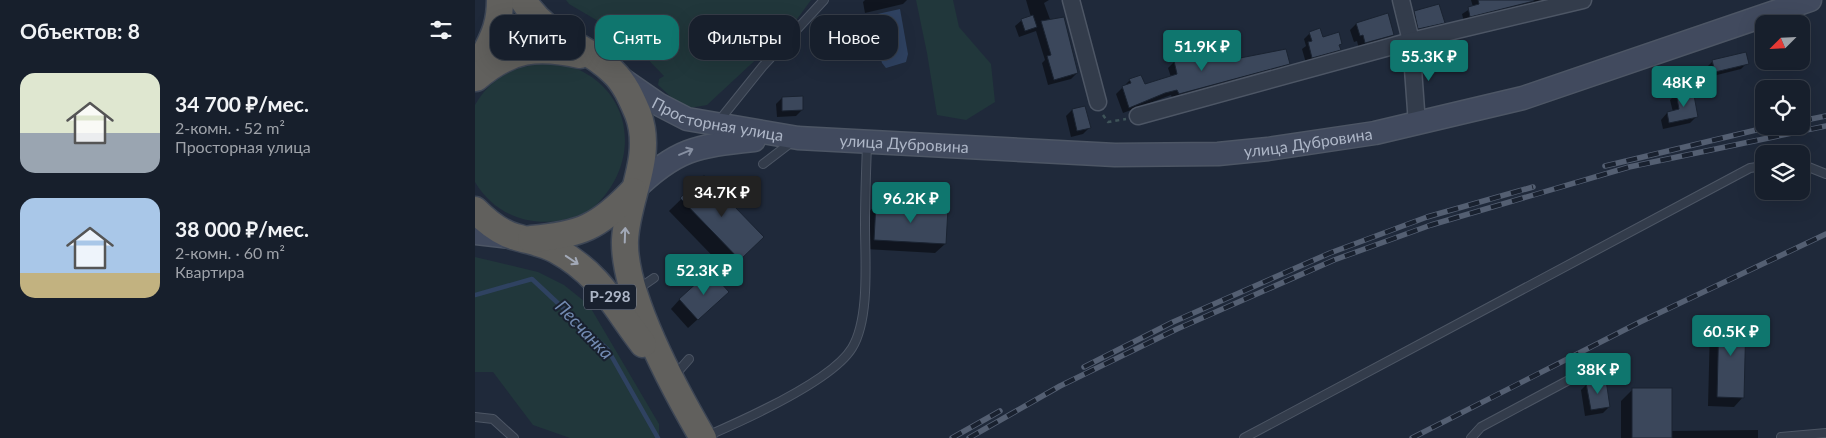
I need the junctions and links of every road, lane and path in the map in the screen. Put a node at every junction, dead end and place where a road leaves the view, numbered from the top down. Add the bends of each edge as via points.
1 (500, 0) edge
2 (523, 0) edge
3 (824, 0) edge
4 (1071, 0) edge
5 (1401, 0) edge
6 (1583, 0) edge
7 (1811, 0) edge
8 (1411, 41) junction
9 (605, 66) junction
10 (477, 68) edge
11 (1098, 102) joint
12 (1139, 116) joint
13 (1417, 124) junction
14 (715, 126) junction
15 (791, 137) junction
16 (867, 143) junction
17 (763, 164) dead end
18 (1755, 167) edge
19 (1810, 168) edge
20 (1826, 174) edge
21 (633, 191) junction
22 (475, 210) edge
23 (475, 233) edge
24 (521, 238) junction
25 (689, 358) dead end
26 (1591, 374) dead end
27 (671, 380) junction
28 (475, 417) edge
29 (1826, 434) edge
30 (1781, 437) edge
31 (514, 438) edge
32 (704, 438) edge
33 (1244, 438) edge
34 (1471, 438) edge

1 - 10 highway via 495,35
2 - 9 highway, Р-298 via 551,32
3 - 14 lane via 763,66
4 - 11 street
5 - 8 street
6 - 8 street
7 - 13 main road, улица Дубровина via 1523,98
8 - 12 street
8 - 13 street
9 - 10 highway via 555,50 528,50
9 - 14 main road, Просторная улица via 674,113
9 - 21 highway, Р-298 via 631,96 643,127 641,168
11 - 12 path via 1108,122
13 - 16 main road, улица Дубровина via 1319,142 1218,154 1115,154
14 - 15 main road, Просторная улица
15 - 16 main road, улица Дубровина
15 - 17 lane
21 -> 15 main road, Просторная улица via 673,158 694,148
16 - 32 lane via 865,298 852,348 835,366 794,393
18 - 33 lane
19 - 20 lane
21 - 24 highway, Р-298 via 618,207 591,226 559,237
27 -> 21 highway, Р-298 via 644,285 625,252 626,224
22 - 24 highway, Р-298 via 488,222
23 - 24 main road
24 -> 27 highway, Р-298 via 561,253 598,281
25 - 27 lane
26 - 34 lane via 1582,373 1481,427
27 - 32 highway, Р-298
28 - 31 lane via 493,419
29 - 30 lane

